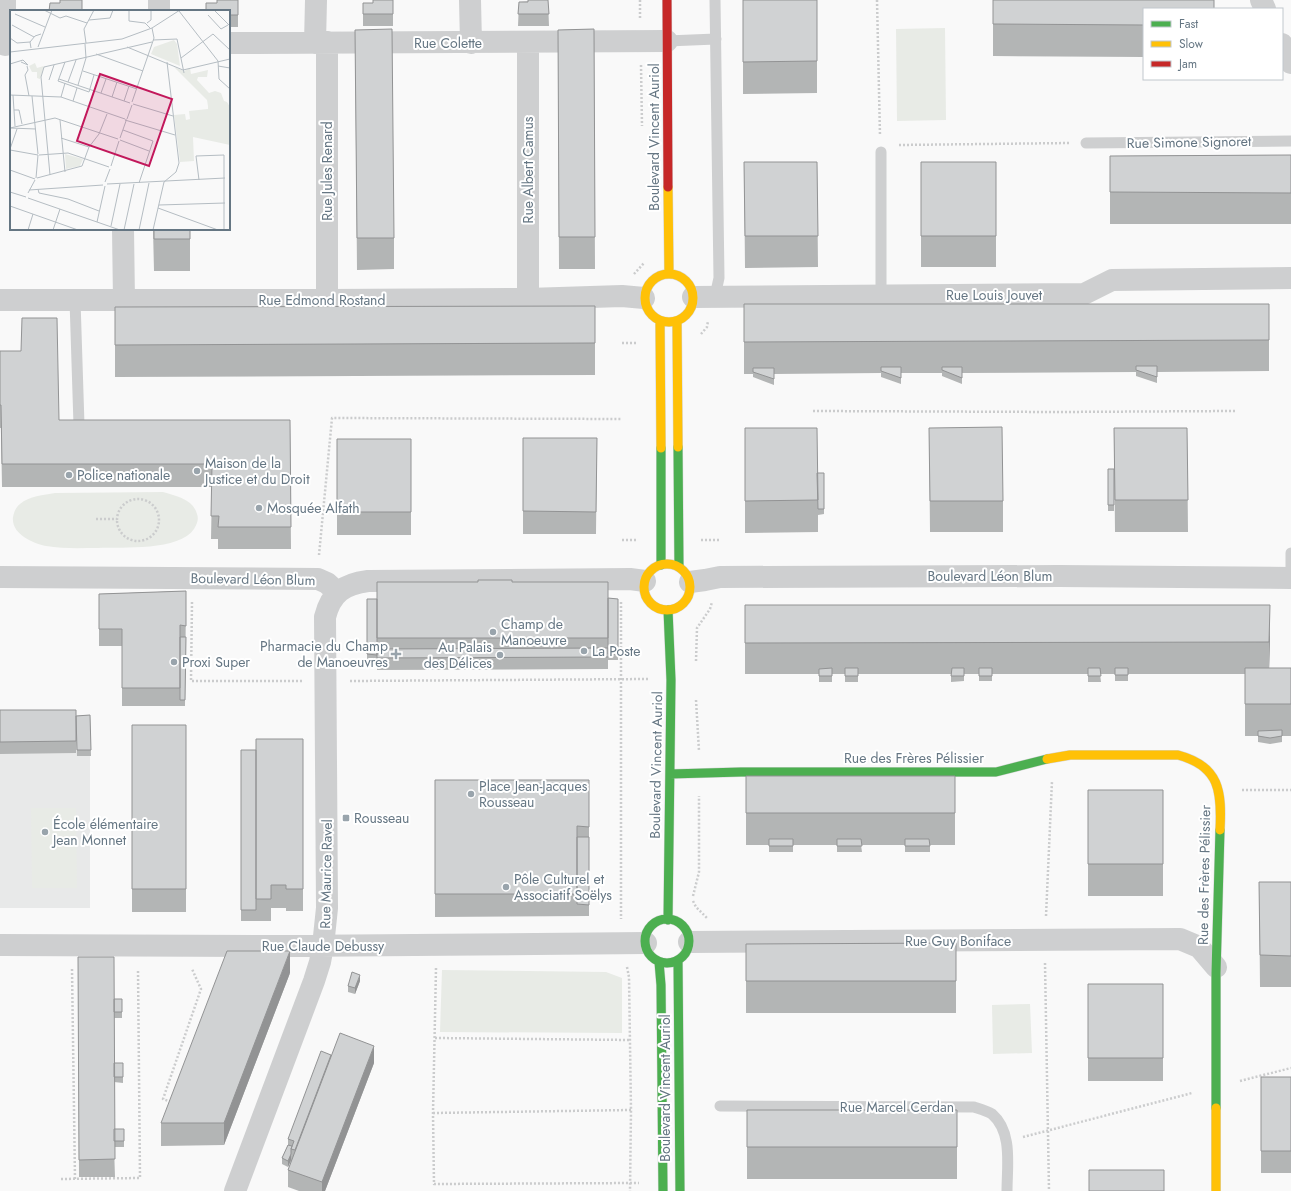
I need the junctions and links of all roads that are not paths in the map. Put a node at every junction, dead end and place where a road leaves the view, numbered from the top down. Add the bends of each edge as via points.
1 (5, 0) edge
2 (316, 0) edge
3 (470, 0) edge
4 (667, 0) edge
5 (715, 0) edge
6 (716, 39) junction
7 (667, 41) junction
8 (528, 42) junction
9 (230, 43) edge
10 (321, 43) junction
11 (471, 43) junction
12 (5, 45) edge
13 (1283, 46) edge
14 (1291, 63) edge
15 (1291, 142) edge
16 (1086, 143) road end
17 (881, 149) road end
18 (122, 230) edge
19 (669, 274) junction
20 (1291, 278) edge
21 (881, 295) junction
22 (715, 296) junction
23 (693, 297) junction
24 (644, 298) junction
25 (528, 299) junction
26 (0, 300) edge
27 (75, 300) junction
28 (327, 300) junction
29 (124, 301) junction
30 (660, 321) junction
31 (677, 321) junction
32 (79, 425) edge
33 (1291, 553) edge
34 (661, 564) junction
35 (684, 574) junction
36 (0, 578) edge
37 (1291, 578) edge
38 (645, 581) junction
39 (337, 592) junction
40 (668, 610) junction
41 (670, 774) junction
42 (668, 920) junction
43 (646, 943) junction
44 (0, 945) edge
45 (323, 946) junction
46 (684, 951) junction
47 (660, 962) junction
48 (1216, 967) junction
49 (720, 1106) dead end
50 (235, 1191) edge
51 (663, 1191) edge
52 (680, 1191) edge
53 (1008, 1191) edge
54 (1216, 1191) edge

1 - 12 street
2 - 10 street, Rue Jules Renard
3 - 11 street
4 - 7 street, Boulevard Vincent Auriol
5 - 6 lane
6 - 7 lane
6 - 22 lane via 719,278
7 - 8 street, Rue Colette
7 - 19 street, Boulevard Vincent Auriol
8 - 11 street, Rue Colette
8 - 25 street, Rue Albert Camus
9 - 10 street, Rue Colette
10 - 11 street, Rue Colette
10 - 28 street, Rue Jules Renard
13 - 14 street
15 - 16 lane, Rue Simone Signoret
17 - 21 lane
18 - 29 street
19 - 23 street via 683,278 692,289
19 - 24 street via 649,283
20 - 21 street, Rue Louis Jouvet via 1112,280 1084,294
21 - 22 street, Rue Louis Jouvet
22 - 23 street, Rue Louis Jouvet
23 - 31 street via 691,309
24 - 25 street, Rue Edmond Rostand via 622,296
24 - 30 street via 650,314
25 - 28 street, Rue Edmond Rostand
26 - 27 street, Rue Edmond Rostand
27 - 29 street, Rue Edmond Rostand
27 - 32 lane
28 - 29 street, Rue Edmond Rostand
30 - 31 street
30 - 34 street
31 - 35 street
33 - 37 lane
34 - 35 street via 667,564
34 - 38 street via 650,571
35 - 37 street, Boulevard Léon Blum via 720,577
35 - 40 street via 690,590 688,598 683,604
36 - 39 street, Boulevard Léon Blum via 318,579
38 - 39 street via 368,580
38 - 40 street via 645,596 649,602 661,610
39 - 45 street, Rue Maurice Ravel via 325,617 327,908
40 - 41 street, Boulevard Vincent Auriol via 671,680
41 - 42 street, Boulevard Vincent Auriol
41 - 48 street, Rue des Frères Pélissier via 996,772 1070,755 1178,755 1191,758 1203,764 1218,790 1220,838
42 - 43 street via 651,927
42 - 46 street via 680,924 688,935
43 - 45 street, Rue Claude Debussy
43 - 47 street via 650,954
44 - 45 street, Rue Claude Debussy
45 - 50 street, Rue Maurice Ravel via 314,981
46 - 47 street via 670,963
46 - 48 street, Rue Guy Boniface via 1045,940 1180,939 1199,947
46 - 52 street, Boulevard Vincent Auriol
47 - 51 street, Boulevard Vincent Auriol
48 - 54 street, Rue des Frères Pélissier
49 - 53 lane, Rue Marcel Cerdan via 974,1107 991,1113 1002,1126 1007,1141

